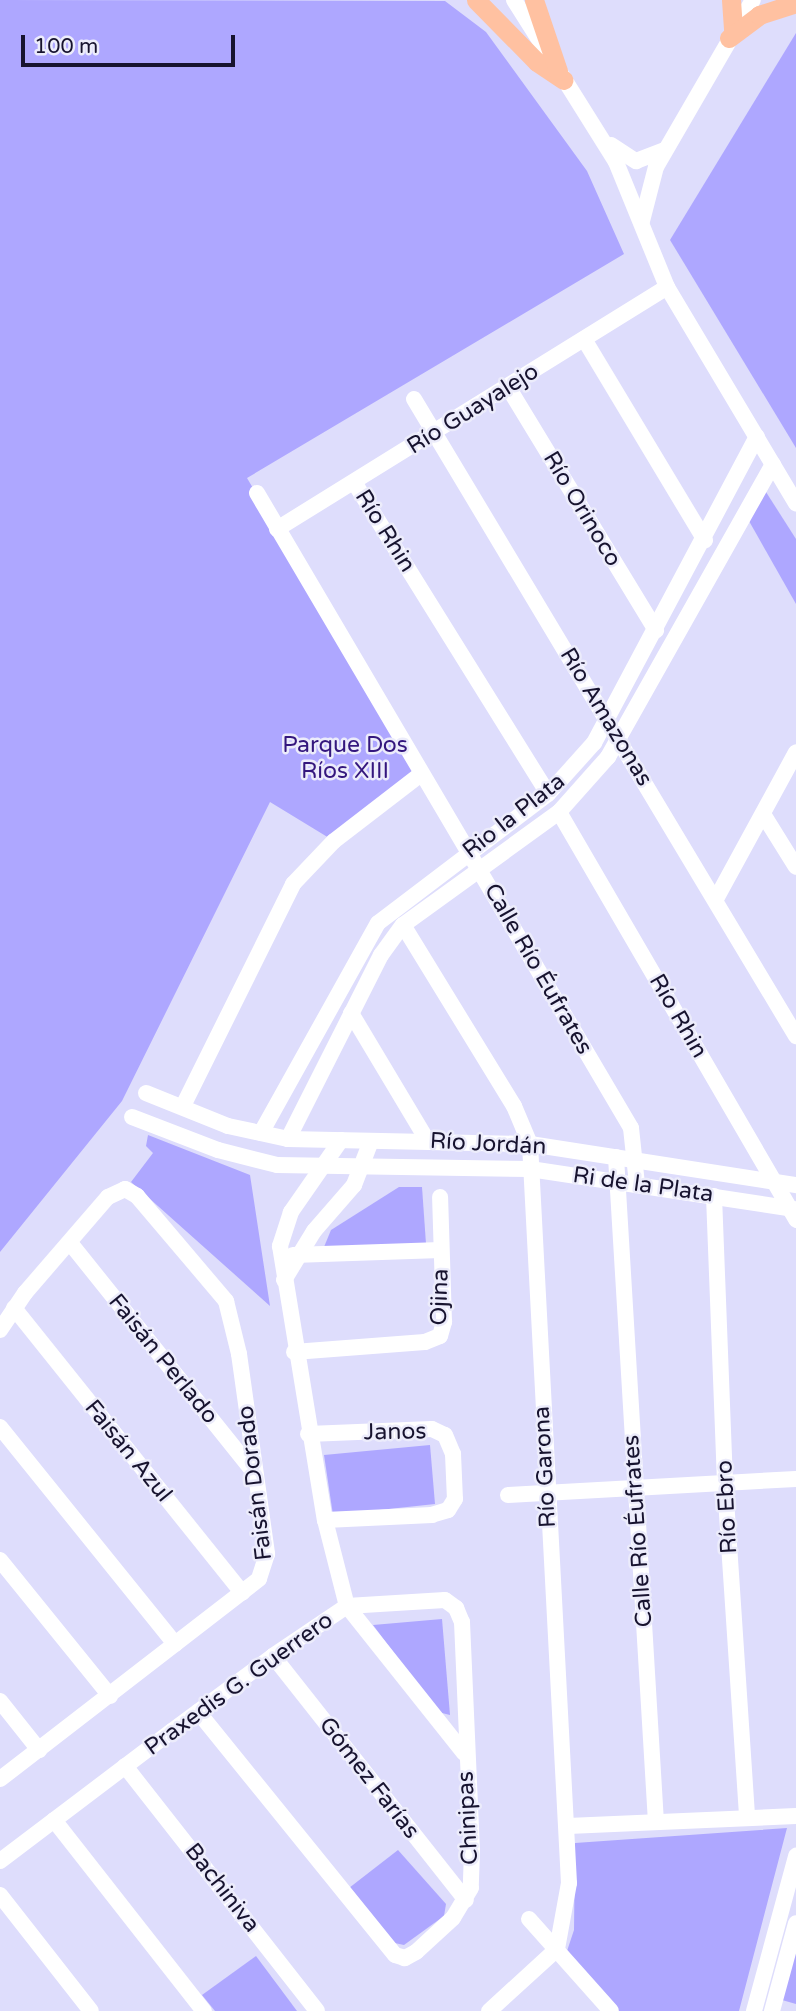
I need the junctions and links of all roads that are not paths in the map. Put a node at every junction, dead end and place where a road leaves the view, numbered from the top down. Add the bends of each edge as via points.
1 (476, 0) edge
2 (514, 0) edge
3 (534, 0) edge
4 (731, 0) edge
5 (753, 0) edge
6 (796, 2) edge
7 (731, 35) junction
8 (561, 76) junction
9 (603, 136) junction
10 (664, 150) junction
11 (642, 227) junction
12 (667, 288) junction
13 (584, 339) junction
14 (508, 387) junction
15 (414, 399) dead end
16 (435, 433) junction
17 (757, 437) junction
18 (773, 464) junction
19 (354, 482) junction
20 (257, 493) dead end
21 (796, 503) edge
22 (277, 529) junction
23 (705, 540) junction
24 (656, 630) junction
25 (608, 720) junction
26 (619, 738) junction
27 (796, 752) edge
28 (421, 774) junction
29 (548, 794) junction
30 (559, 812) junction
31 (763, 814) junction
32 (469, 853) junction
33 (796, 867) edge
34 (479, 869) junction
35 (716, 899) junction
36 (403, 925) junction
37 (351, 1013) junction
38 (796, 1036) edge
39 (146, 1093) dead end
40 (183, 1106) junction
41 (132, 1117) dead end
42 (261, 1133) junction
43 (288, 1139) junction
44 (341, 1140) junction
45 (427, 1140) junction
46 (371, 1141) junction
47 (530, 1144) junction
48 (617, 1157) junction
49 (638, 1159) junction
50 (323, 1168) junction
51 (363, 1168) junction
52 (530, 1169) junction
53 (617, 1181) junction
54 (775, 1181) junction
55 (637, 1184) junction
56 (796, 1185) edge
57 (440, 1196) dead end
58 (714, 1196) junction
59 (794, 1213) edge
60 (71, 1244) junction
61 (441, 1250) junction
62 (299, 1254) junction
63 (280, 1257) junction
64 (284, 1280) junction
65 (14, 1308) junction
66 (0, 1331) edge
67 (294, 1352) junction
68 (0, 1427) edge
69 (308, 1434) junction
70 (255, 1474) junction
71 (796, 1479) edge
72 (725, 1484) junction
73 (635, 1488) junction
74 (546, 1493) junction
75 (508, 1495) dead end
76 (324, 1520) junction
77 (0, 1560) edge
78 (242, 1593) junction
79 (347, 1606) junction
80 (175, 1644) junction
81 (273, 1656) junction
82 (110, 1696) junction
83 (0, 1701) edge
84 (198, 1712) junction
85 (39, 1750) junction
86 (464, 1753) junction
87 (125, 1766) junction
88 (0, 1779) edge
89 (796, 1816) edge
90 (747, 1817) junction
91 (54, 1820) junction
92 (656, 1822) junction
93 (568, 1826) junction
94 (796, 1856) edge
95 (0, 1861) edge
96 (0, 1895) edge
97 (466, 1900) junction
98 (529, 1919) dead end
99 (796, 1923) edge
100 (557, 1949) junction
101 (491, 2010) edge
102 (92, 2011) edge
103 (204, 2011) edge
104 (317, 2011) edge
105 (611, 2011) edge
106 (754, 2011) edge
107 (772, 2011) edge

1 - 8 main road via 537,62
2 - 8 street
3 - 8 main road
4 - 7 main road
5 - 7 street
6 - 7 main road via 759,15
7 - 10 street
8 - 9 street
9 - 10 street via 629,159 643,160
9 - 11 street
10 - 11 street via 650,181
11 - 12 street
12 - 13 street, Río Guayalejo
12 - 17 street
13 - 14 street, Río Guayalejo
13 - 23 street
14 - 16 street, Río Guayalejo
14 - 24 street, Río Orinoco
15 - 16 street, Río Amazonas
16 - 19 street, Río Guayalejo
16 - 25 street, Río Amazonas
17 - 18 street
17 - 23 street, Rio la Plata
18 - 21 street
18 - 26 street, Rio la Plata
19 - 22 street, Río Guayalejo
19 - 29 street, Río Rhin
20 - 22 street, Calle Río Éufrates
22 - 28 street, Calle Río Éufrates
23 - 24 street, Rio la Plata
24 - 25 street, Rio la Plata
25 - 26 street, Río Amazonas
25 - 29 street, Rio la Plata via 579,762
26 - 30 street, Rio la Plata via 595,775
26 - 35 street, Río Amazonas
27 - 31 street
28 - 32 street, Calle Río Éufrates
28 - 40 street via 304,869 282,901
29 - 32 street, Rio la Plata
30 - 34 street, Rio la Plata
30 - 54 street, Río Rhin
31 - 33 street
31 - 35 street
32 - 34 street, Calle Río Éufrates
32 - 42 street, Rio la Plata via 378,923
34 - 36 street, Rio la Plata
34 - 49 street, Calle Río Éufrates via 631,1128
35 - 38 street, Río Amazonas
36 - 37 street, Rio la Plata
36 - 47 street, Río Garona via 509,1097
37 - 43 street, Rio la Plata
37 - 45 street
39 - 40 street, Río Jordán
40 - 42 street, Río Jordán via 228,1126
41 - 50 street, Ri de la Plata via 242,1158
42 - 43 street, Río Jordán
43 - 44 street, Río Jordán
44 - 46 street, Río Jordán
44 - 50 street, Praxedis G. Guerrero
45 - 46 street, Río Jordán
45 - 47 street, Río Jordán
46 - 51 street
47 - 48 street, Río Jordán
47 - 52 street, Río Garona
48 - 49 street, Río Jordán
48 - 53 street, Calle Río Éufrates
49 - 54 street, Río Jordán
49 - 55 street, Calle Río Éufrates
50 - 51 street, Ri de la Plata
50 - 63 street, Praxedis G. Guerrero via 285,1224
51 - 52 street, Ri de la Plata
51 - 62 street
52 - 53 street, Ri de la Plata
52 - 74 street, Río Garona
53 - 55 street, Ri de la Plata
53 - 73 street, Calle Río Éufrates
54 - 56 street, Río Jordán
54 - 59 street, Río Rhin
55 - 58 street, Ri de la Plata
57 - 61 street, Ojina
58 - 59 street, Ri de la Plata
58 - 72 street, Río Ebro
60 - 65 street
60 - 70 street, Faisán Perlado
60 - 70 street, Faisán Dorado via 119,1189 137,1196 226,1301 239,1354
61 - 62 street
61 - 67 street, Ojina via 444,1322 440,1336 425,1342
62 - 63 street
62 - 64 street
63 - 64 street, Praxedis G. Guerrero
64 - 67 street, Praxedis G. Guerrero
65 - 66 street
65 - 78 street, Faisán Azul
67 - 69 street, Praxedis G. Guerrero
68 - 80 street
69 - 76 street, Praxedis G. Guerrero
69 - 76 street, Janos via 432,1429 445,1435 453,1454 455,1499 448,1510 432,1515
70 - 78 street, Faisán Dorado via 267,1564 259,1579
71 - 72 street
72 - 73 street
72 - 90 street, Río Ebro
73 - 74 street
73 - 92 street, Calle Río Éufrates
74 - 75 street
74 - 93 street, Río Garona
76 - 79 street, Praxedis G. Guerrero
77 - 82 street
78 - 80 street, Faisán Dorado
79 - 81 street, Praxedis G. Guerrero
79 - 86 street
79 - 86 street, Chinipas via 436,1600 456,1608 463,1634
80 - 82 street, Faisán Dorado
81 - 84 street, Praxedis G. Guerrero
81 - 97 street, Gómez Farías
82 - 85 street, Faisán Dorado
83 - 85 street
84 - 87 street, Praxedis G. Guerrero
84 - 97 street via 394,1955 405,1958 416,1952
85 - 88 street, Faisán Dorado
86 - 97 street, Chinipas via 472,1851
87 - 91 street, Praxedis G. Guerrero
87 - 104 street, Bachiniva
89 - 90 street
90 - 92 street
91 - 95 street, Praxedis G. Guerrero
91 - 103 street
92 - 93 street
93 - 100 street, Río Garona via 568,1905
94 - 106 street
96 - 102 street
98 - 100 street
99 - 107 street
100 - 101 street
100 - 105 street

